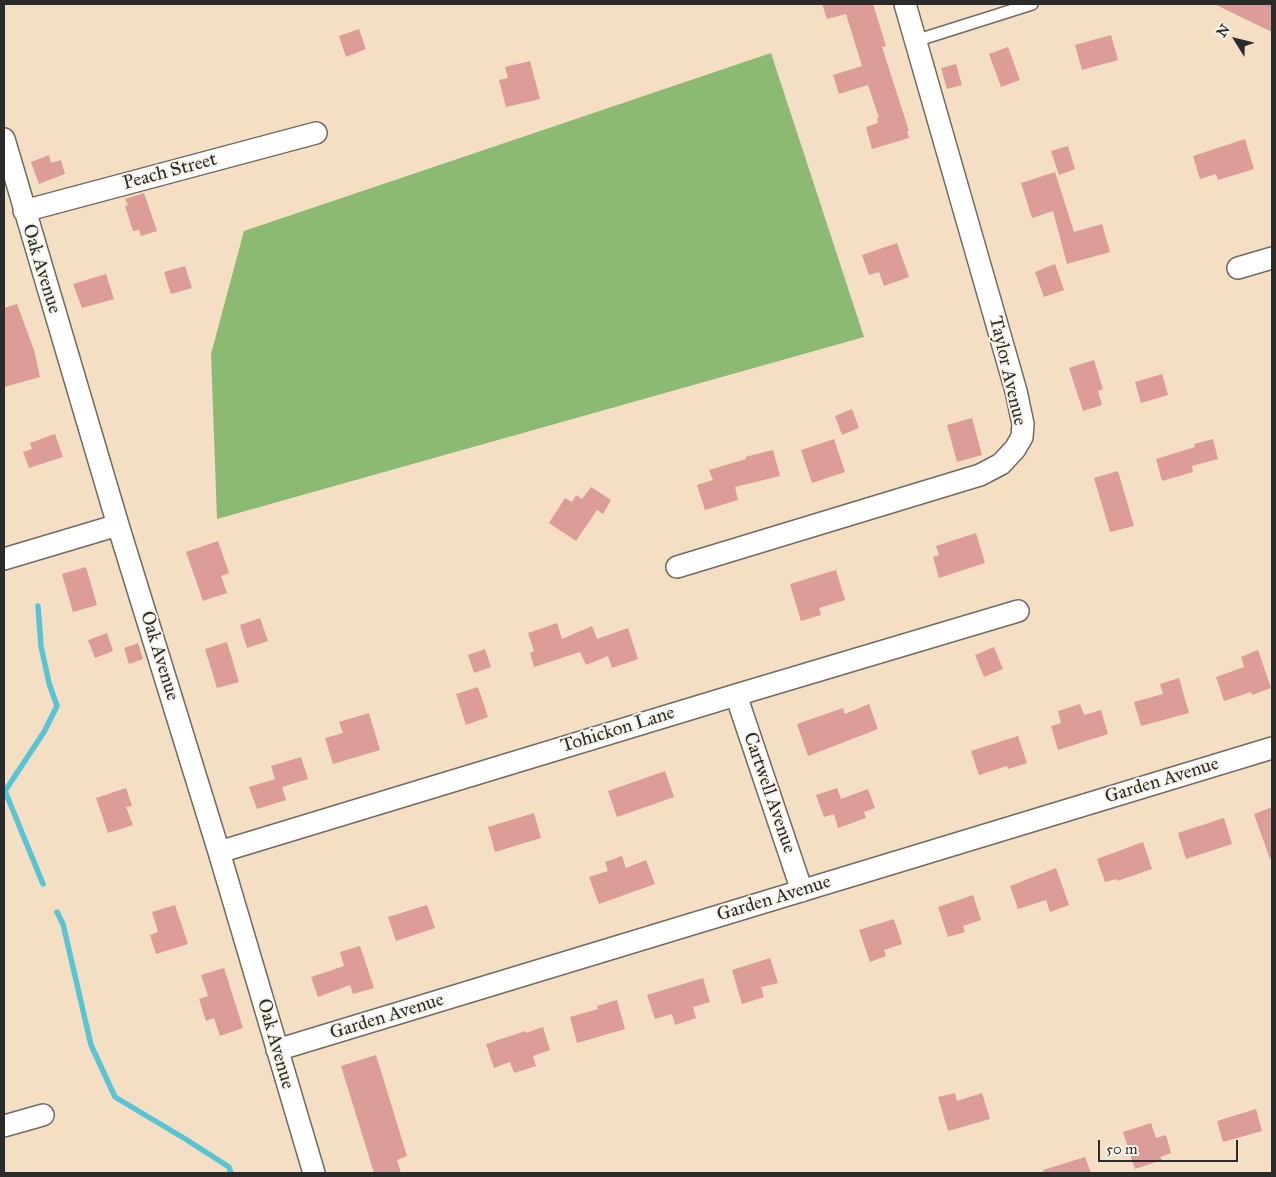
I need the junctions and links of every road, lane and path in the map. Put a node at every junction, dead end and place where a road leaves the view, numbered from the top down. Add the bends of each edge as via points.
1 (905, 4) edge
2 (1032, 4) edge
3 (916, 41) junction
4 (316, 133) dead end
5 (4, 139) edge
6 (24, 211) junction
7 (1272, 258) edge
8 (1238, 268) dead end
9 (118, 525) junction
10 (4, 559) edge
11 (677, 567) dead end
12 (1018, 611) dead end
13 (736, 695) junction
14 (1272, 748) edge
15 (219, 852) junction
16 (802, 890) junction
17 (277, 1050) junction
18 (43, 1115) dead end
19 (4, 1126) edge
20 (314, 1173) edge

1 - 3 street, Taylor Avenue
2 - 3 lane
3 - 11 street, Taylor Avenue via 1016,391 1023,424 1022,437 1001,464 980,475
4 - 6 street, Peach Street
5 - 6 street, Oak Avenue
6 - 9 street, Oak Avenue
7 - 8 street
9 - 10 street
9 - 15 street, Oak Avenue
12 - 13 street, Tohickon Lane
13 - 15 street, Tohickon Lane
13 - 16 street, Cartwell Avenue
14 - 16 street, Garden Avenue
15 - 17 street, Oak Avenue
16 - 17 street, Garden Avenue
17 - 20 street, Oak Avenue
18 - 19 street

